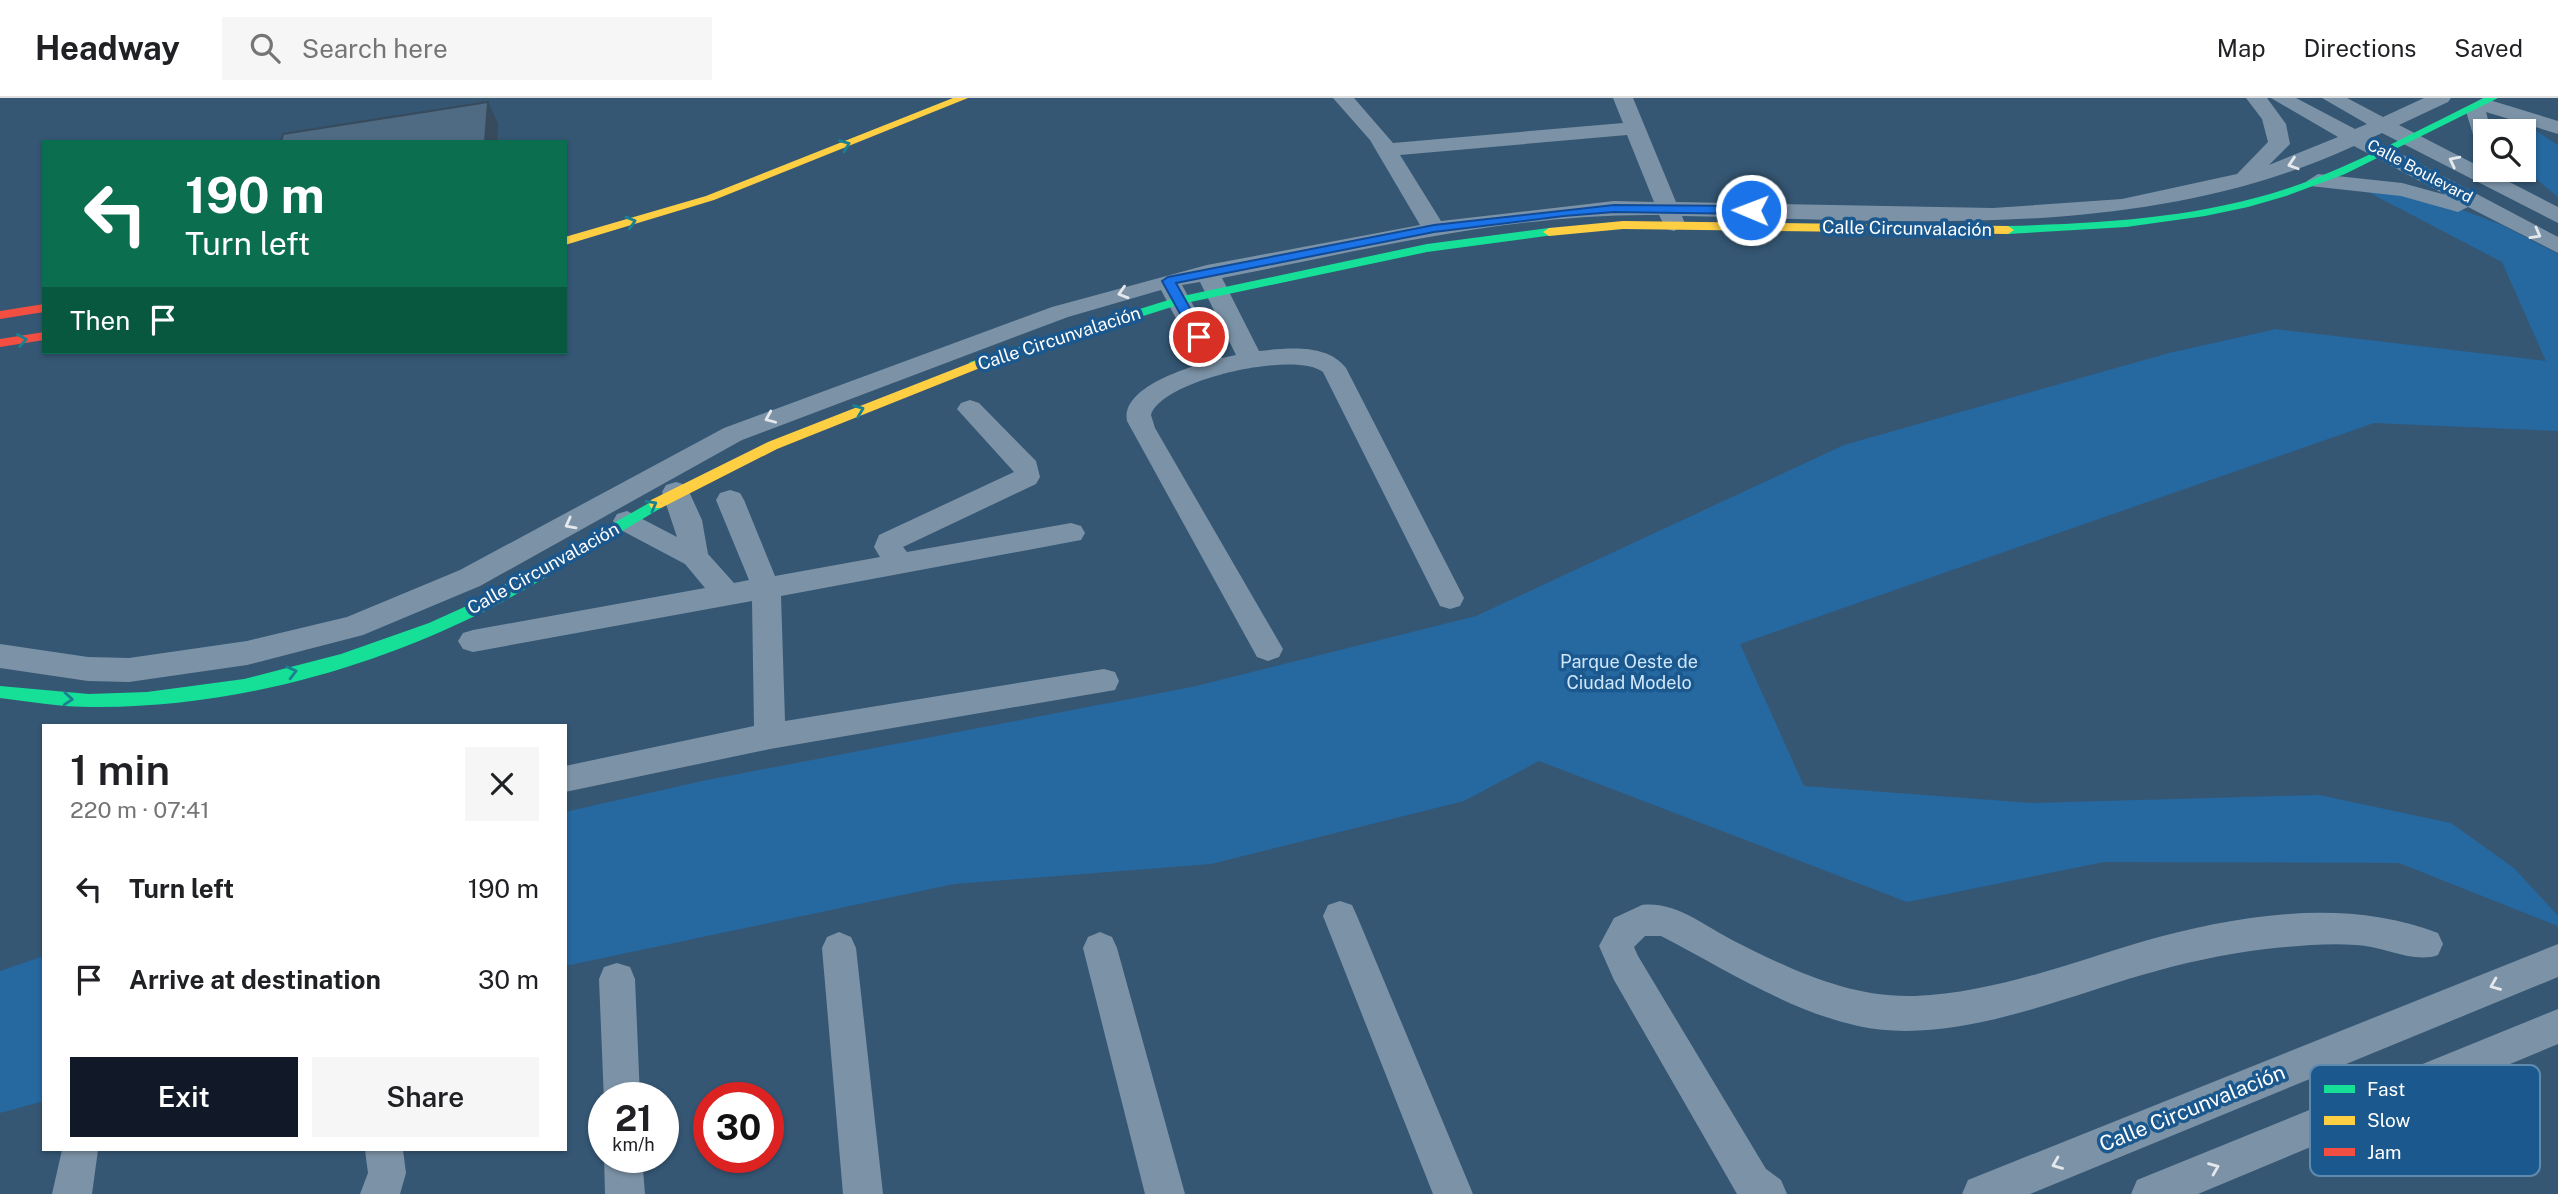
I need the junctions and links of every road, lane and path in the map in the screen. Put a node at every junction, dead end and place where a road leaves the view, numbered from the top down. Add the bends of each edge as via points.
1 (963, 98) edge
2 (1343, 98) edge
3 (1623, 98) edge
4 (2256, 98) edge
5 (2281, 98) edge
6 (2332, 98) edge
7 (2441, 98) edge
8 (2484, 103) edge
9 (2383, 125) junction
10 (1635, 128) junction
11 (2558, 128) edge
12 (2356, 137) junction
13 (2410, 139) junction
14 (1387, 150) junction
15 (2382, 151) junction
16 (2241, 180) junction
17 (2318, 181) junction
18 (2513, 182) edge
19 (2535, 203) junction
20 (2558, 216) edge
21 (1671, 217) junction
22 (2510, 219) junction
23 (1434, 229) junction
24 (567, 239) edge
25 (2558, 246) edge
26 (1212, 282) junction
27 (1173, 291) junction
28 (42, 308) edge
29 (0, 315) edge
30 (42, 336) edge
31 (0, 343) edge
32 (1251, 360) junction
33 (1214, 367) junction
34 (970, 409) dead end
35 (676, 492) junction
36 (730, 500) dead end
37 (627, 521) junction
38 (1072, 533) dead end
39 (695, 557) junction
40 (900, 564) junction
41 (766, 588) junction
42 (727, 596) junction
43 (1450, 598) dead end
44 (473, 641) dead end
45 (1268, 649) dead end
46 (0, 656) edge
47 (1104, 681) dead end
48 (0, 692) edge
49 (770, 736) junction
50 (567, 779) edge
51 (1340, 916) dead end
52 (2426, 944) dead end
53 (839, 948) dead end
54 (1100, 948) dead end
55 (2558, 960) edge
56 (617, 979) dead end
57 (2558, 1027) edge
58 (2465, 1065) edge
59 (620, 1082) edge
60 (2310, 1129) edge
61 (384, 1151) edge
62 (80, 1154) dead end
63 (624, 1173) edge
64 (1758, 1190) edge
65 (72, 1194) edge
66 (380, 1194) edge
67 (625, 1194) edge
68 (863, 1194) edge
69 (1165, 1194) edge
70 (1453, 1194) edge
71 (1982, 1194) edge
72 (2151, 1194) edge

24 -> 1 street via 710,198
2 - 14 street
3 - 10 street
4 - 16 street via 2272,114 2279,144
5 - 12 street, Calle Boulevard
6 - 9 street, Calle Boulevard
7 - 9 street, Calle Circunvalación
8 - 11 street
8 - 13 street, Calle Circunvalación
9 - 12 street, Calle Circunvalación
9 - 13 street, Calle Boulevard
10 - 14 street
10 - 21 street
12 - 15 street, Calle Boulevard
12 -> 16 street, Calle Circunvalación via 2301,162
13 - 15 street, Calle Circunvalación
19 -> 13 street, Calle Boulevard
14 - 23 street
15 - 17 street, Calle Circunvalación
15 - 22 street, Calle Boulevard
16 - 21 street, Calle Circunvalación via 2122,206 2068,212
17 - 21 street, Calle Circunvalación via 2240,204 2082,228
17 - 22 street via 2402,190
18 - 19 street
19 - 20 street, Calle Boulevard
21 - 23 street, Calle Circunvalación via 1564,212
21 - 26 street, Calle Circunvalación via 1472,240
22 -> 25 street, Calle Boulevard
23 - 26 street, Calle Circunvalación
26 - 27 street, Calle Circunvalación
26 - 32 street
27 - 33 street
35 -> 27 street, Calle Circunvalación via 803,430
27 -> 46 street, Calle Circunvalación via 1034,321 733,433 470,578 353,627 247,653 129,670
28 - 29 street
31 -> 30 street
32 - 33 street
32 - 43 street via 1305,357 1331,366
33 - 45 street via 1165,388 1138,413 1142,428
34 - 40 street via 1027,468 1027,477 889,542
37 -> 35 street, Calle Circunvalación
35 - 39 street via 688,520
36 - 41 street
37 - 39 street
48 -> 37 street, Calle Circunvalación via 98,701 169,698 361,654 475,608
38 - 40 street
39 - 42 street
40 - 41 street
41 - 42 street
41 - 49 street
42 - 44 street
47 - 49 street
49 - 50 street
51 - 70 street
52 - 64 street via 2356,929 2291,932 2182,948 2044,989 1933,1013 1885,1012 1839,1002 1754,969 1658,920 1634,922 1616,946 1626,968
53 - 68 street
54 - 69 street
55 -> 71 street, Calle Circunvalación
56 - 59 street
58 -> 57 street
72 -> 60 street
61 - 66 street via 387,1173
62 - 65 street
63 - 67 street

